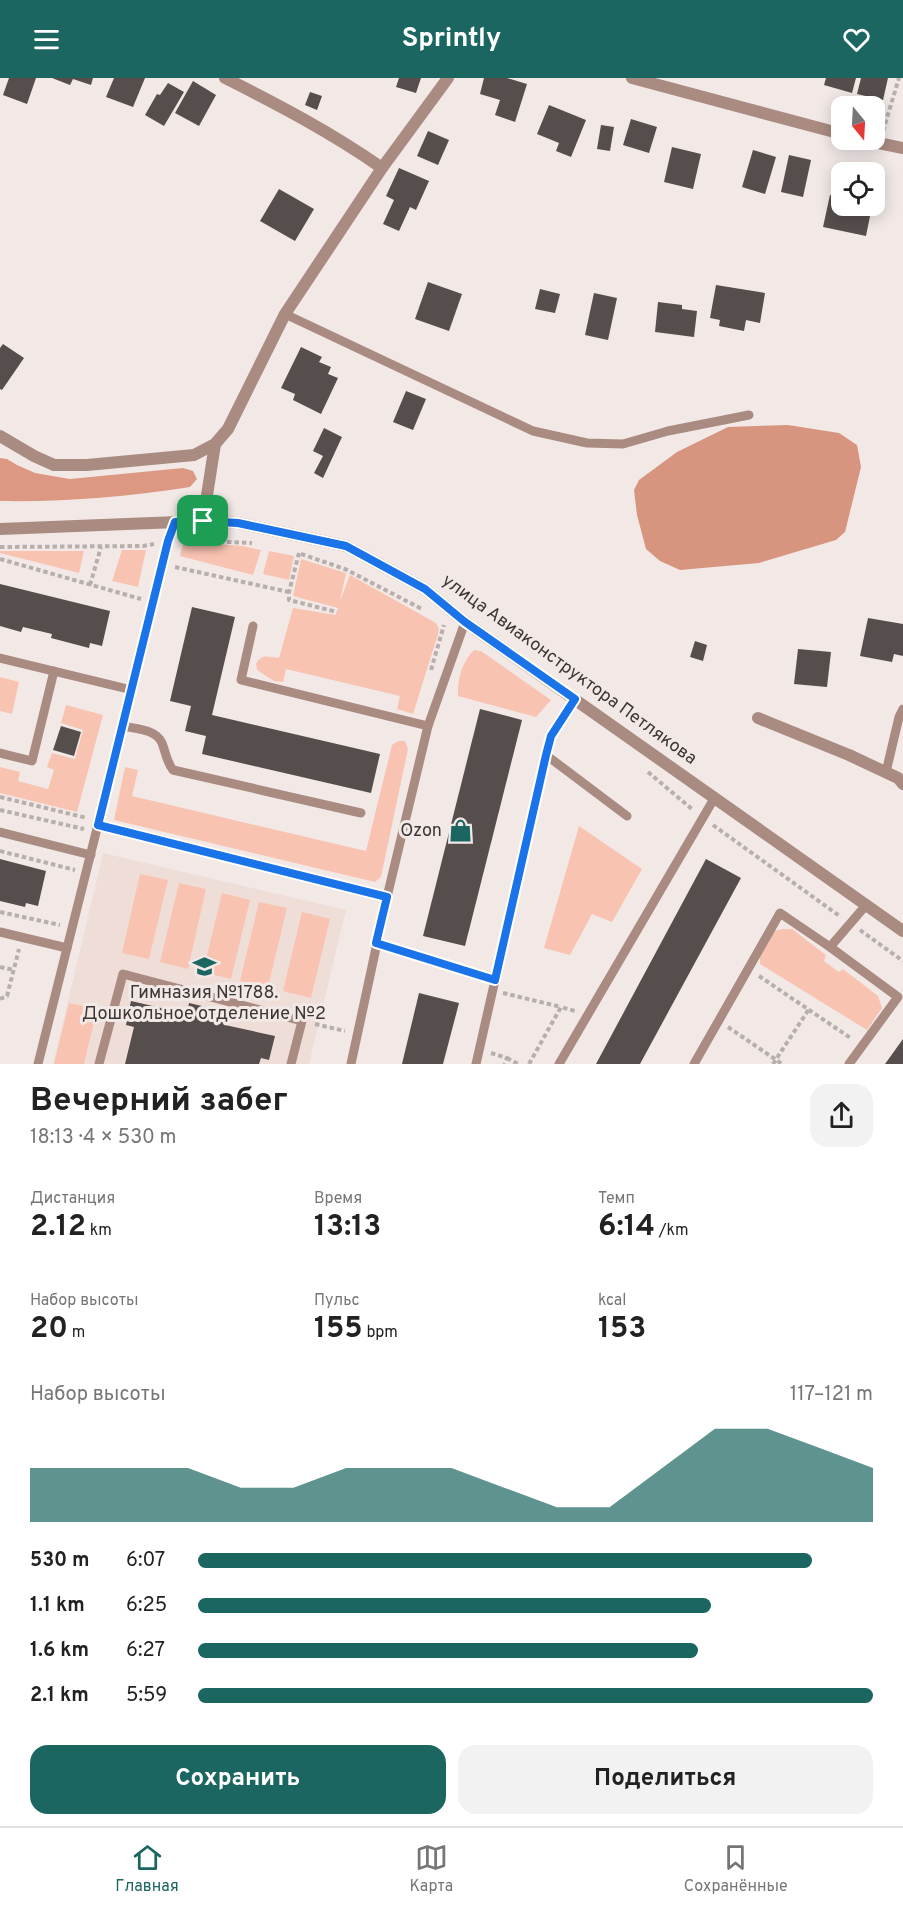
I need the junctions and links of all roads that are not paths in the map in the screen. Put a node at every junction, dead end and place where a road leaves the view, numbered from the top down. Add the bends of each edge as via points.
1 (225, 78) edge
2 (448, 78) edge
3 (632, 78) edge
4 (831, 131) edge
5 (885, 145) edge
6 (903, 148) edge
7 (382, 168) junction
8 (285, 314) junction
9 (749, 415) dead end
10 (0, 436) edge
11 (215, 444) junction
12 (203, 521) junction
13 (175, 522) junction
14 (0, 529) edge
15 (465, 622) junction
16 (253, 626) dead end
17 (0, 658) edge
18 (54, 671) junction
19 (132, 690) junction
20 (575, 699) junction
21 (903, 709) edge
22 (758, 718) dead end
23 (123, 726) junction
24 (428, 726) junction
25 (0, 753) edge
26 (546, 755) junction
27 (886, 772) junction
28 (903, 784) edge
29 (715, 797) junction
30 (362, 813) dead end
31 (627, 816) dead end
32 (98, 825) junction
33 (0, 832) edge
34 (91, 855) junction
35 (387, 897) junction
36 (867, 904) junction
37 (903, 931) edge
38 (0, 932) edge
39 (376, 943) junction
40 (830, 947) junction
41 (67, 948) junction
42 (495, 980) junction
43 (38, 1064) edge
44 (99, 1064) edge
45 (291, 1064) edge
46 (351, 1064) edge
47 (477, 1064) edge
48 (559, 1064) edge
49 (694, 1064) edge
50 (849, 1064) edge

1 - 7 street via 342,140
2 - 7 street
3 - 4 street
5 - 6 street
7 - 8 street
8 - 9 lane via 533,431 587,443 623,444 668,430
8 - 11 street via 228,429
10 - 11 street via 54,465 194,455
11 - 12 street
12 - 13 street, улица Авиаконструктора Петлякова
12 - 15 street, улица Авиаконструктора Петлякова via 238,523 346,546 425,589
13 - 14 street, улица Авиаконструктора Петлякова
13 - 19 lane
15 - 20 street, улица Авиаконструктора Петлякова
15 - 24 lane
16 - 24 lane via 241,680
17 - 18 lane
18 - 19 lane
18 - 25 lane via 32,761
19 - 23 lane
20 - 26 lane via 551,736
20 - 29 street, улица Авиаконструктора Петлякова
21 - 27 lane
22 - 27 street
23 - 30 lane via 156,734 173,770
23 - 32 lane
24 - 35 lane
26 - 31 lane
26 - 42 lane
27 - 28 street
29 - 36 street, улица Авиаконструктора Петлякова
29 - 48 lane
32 - 34 lane
32 - 35 lane
33 - 34 lane
34 - 41 lane
35 - 39 lane
36 - 37 street, улица Авиаконструктора Петлякова
36 - 40 lane
38 - 41 lane
39 - 42 lane
39 - 46 lane
40 - 49 lane via 780,913
40 - 50 lane via 898,997
41 - 43 lane
42 - 47 lane
44 - 45 lane via 123,974 302,1021

